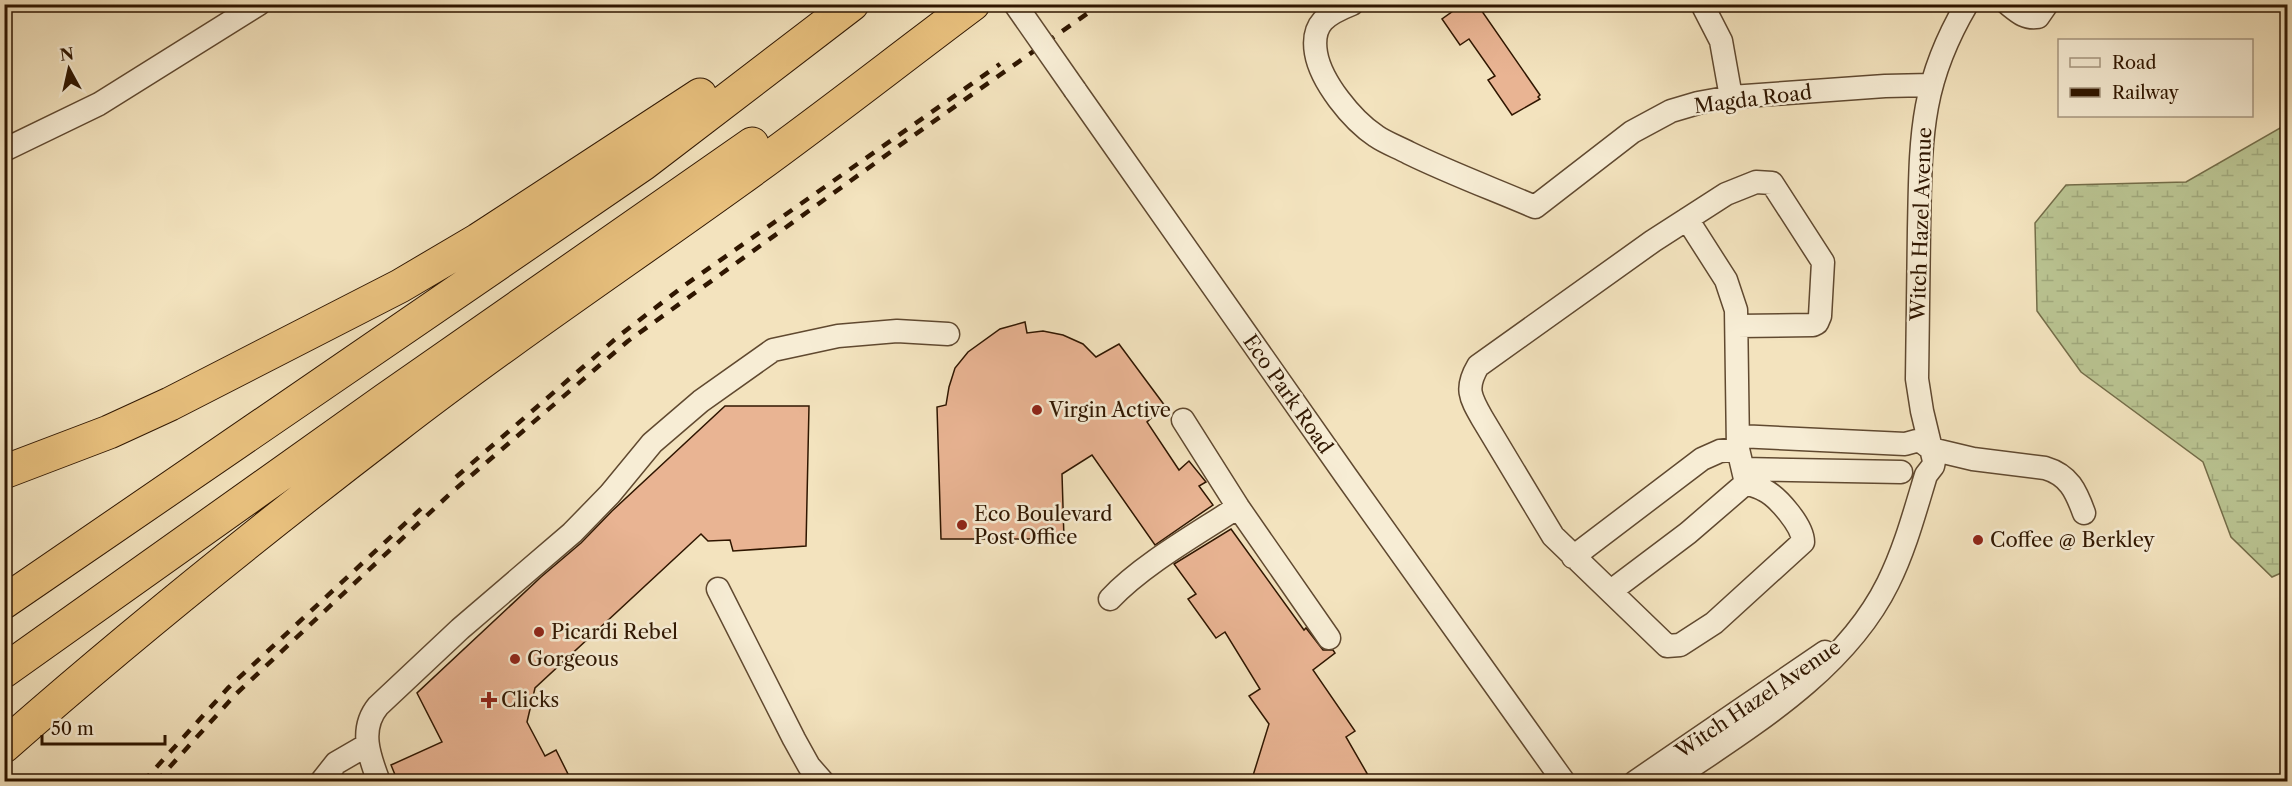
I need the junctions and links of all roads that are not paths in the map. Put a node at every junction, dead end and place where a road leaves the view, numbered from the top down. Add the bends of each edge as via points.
1 (259, 4) edge
2 (961, 4) edge
3 (972, 4) edge
4 (1015, 4) edge
5 (1352, 4) edge
6 (1702, 4) edge
7 (1967, 4) edge
8 (2008, 4) edge
9 (2047, 4) edge
10 (842, 12) edge
11 (1931, 85) junction
12 (1731, 97) junction
13 (4, 150) edge
14 (1687, 219) junction
15 (1737, 326) junction
16 (948, 334) dead end
17 (1917, 379) junction
18 (211, 384) junction
19 (1183, 420) dead end
20 (1905, 444) junction
21 (1931, 449) junction
22 (4, 454) edge
23 (1741, 459) junction
24 (2000, 464) junction
25 (4, 472) edge
26 (1901, 472) junction
27 (1926, 475) junction
28 (1238, 507) junction
29 (2084, 513) dead end
30 (1908, 532) junction
31 (1573, 557) junction
32 (718, 589) dead end
33 (1611, 591) junction
34 (1110, 599) dead end
35 (4, 602) edge
36 (1852, 637) junction
37 (1329, 638) dead end
38 (4, 670) edge
39 (366, 745) junction
40 (4, 746) edge
41 (321, 782) edge
42 (379, 782) edge
43 (823, 782) edge
44 (1564, 782) edge
45 (1635, 782) edge
46 (1669, 782) edge

1 - 13 street via 99,104
2 - 38 highway via 703,177
3 - 40 highway via 740,179 395,426 245,544
4 - 44 street, Eco Park Road, bridge
5 - 12 street, Magda Road via 1321,21 1313,39 1318,66 1352,116 1376,137 1535,207 1650,121 1671,111
6 - 12 street via 1721,41
7 - 11 street, Witch Hazel Avenue via 1946,43
8 - 9 street via 2030,18 2038,17
10 - 18 highway via 777,45 478,240
10 - 35 highway via 643,164
11 - 12 street, Magda Road
11 - 17 street, Witch Hazel Avenue via 1920,155
14 - 15 street via 1726,280 1737,310
14 - 15 street via 1743,186 1772,183 1820,254 1824,267 1817,323
14 - 31 street via 1478,366 1472,376 1469,388 1473,402 1553,536
15 - 23 street
16 - 39 street via 897,331 838,336 773,350 652,443 572,533 378,706 371,714
17 - 20 street, Witch Hazel Avenue
17 - 21 street, Witch Hazel Avenue
18 - 22 highway
18 - 25 highway via 109,432
19 - 28 street
20 - 21 street via 1916,441
20 - 23 street
20 - 26 street via 1896,457
21 - 24 street
21 - 27 street via 1934,461
23 - 26 street
23 - 31 street via 1720,451 1702,459
23 - 33 street via 1688,533
23 - 33 street via 1800,527 1803,542 1796,550 1714,623 1680,645 1667,645
24 - 27 street
24 - 29 street via 2045,468 2062,474 2073,486
26 - 27 street via 1915,478
26 - 30 street, Witch Hazel Avenue
27 - 30 street, Witch Hazel Avenue
28 - 34 street via 1138,575
28 - 37 street
30 - 36 street, Witch Hazel Avenue via 1888,585
31 - 33 street
32 - 43 street via 794,739
36 - 45 street, Witch Hazel Avenue
36 - 46 street, Witch Hazel Avenue via 1832,662 1802,688
39 - 41 street via 336,763
39 - 42 street

